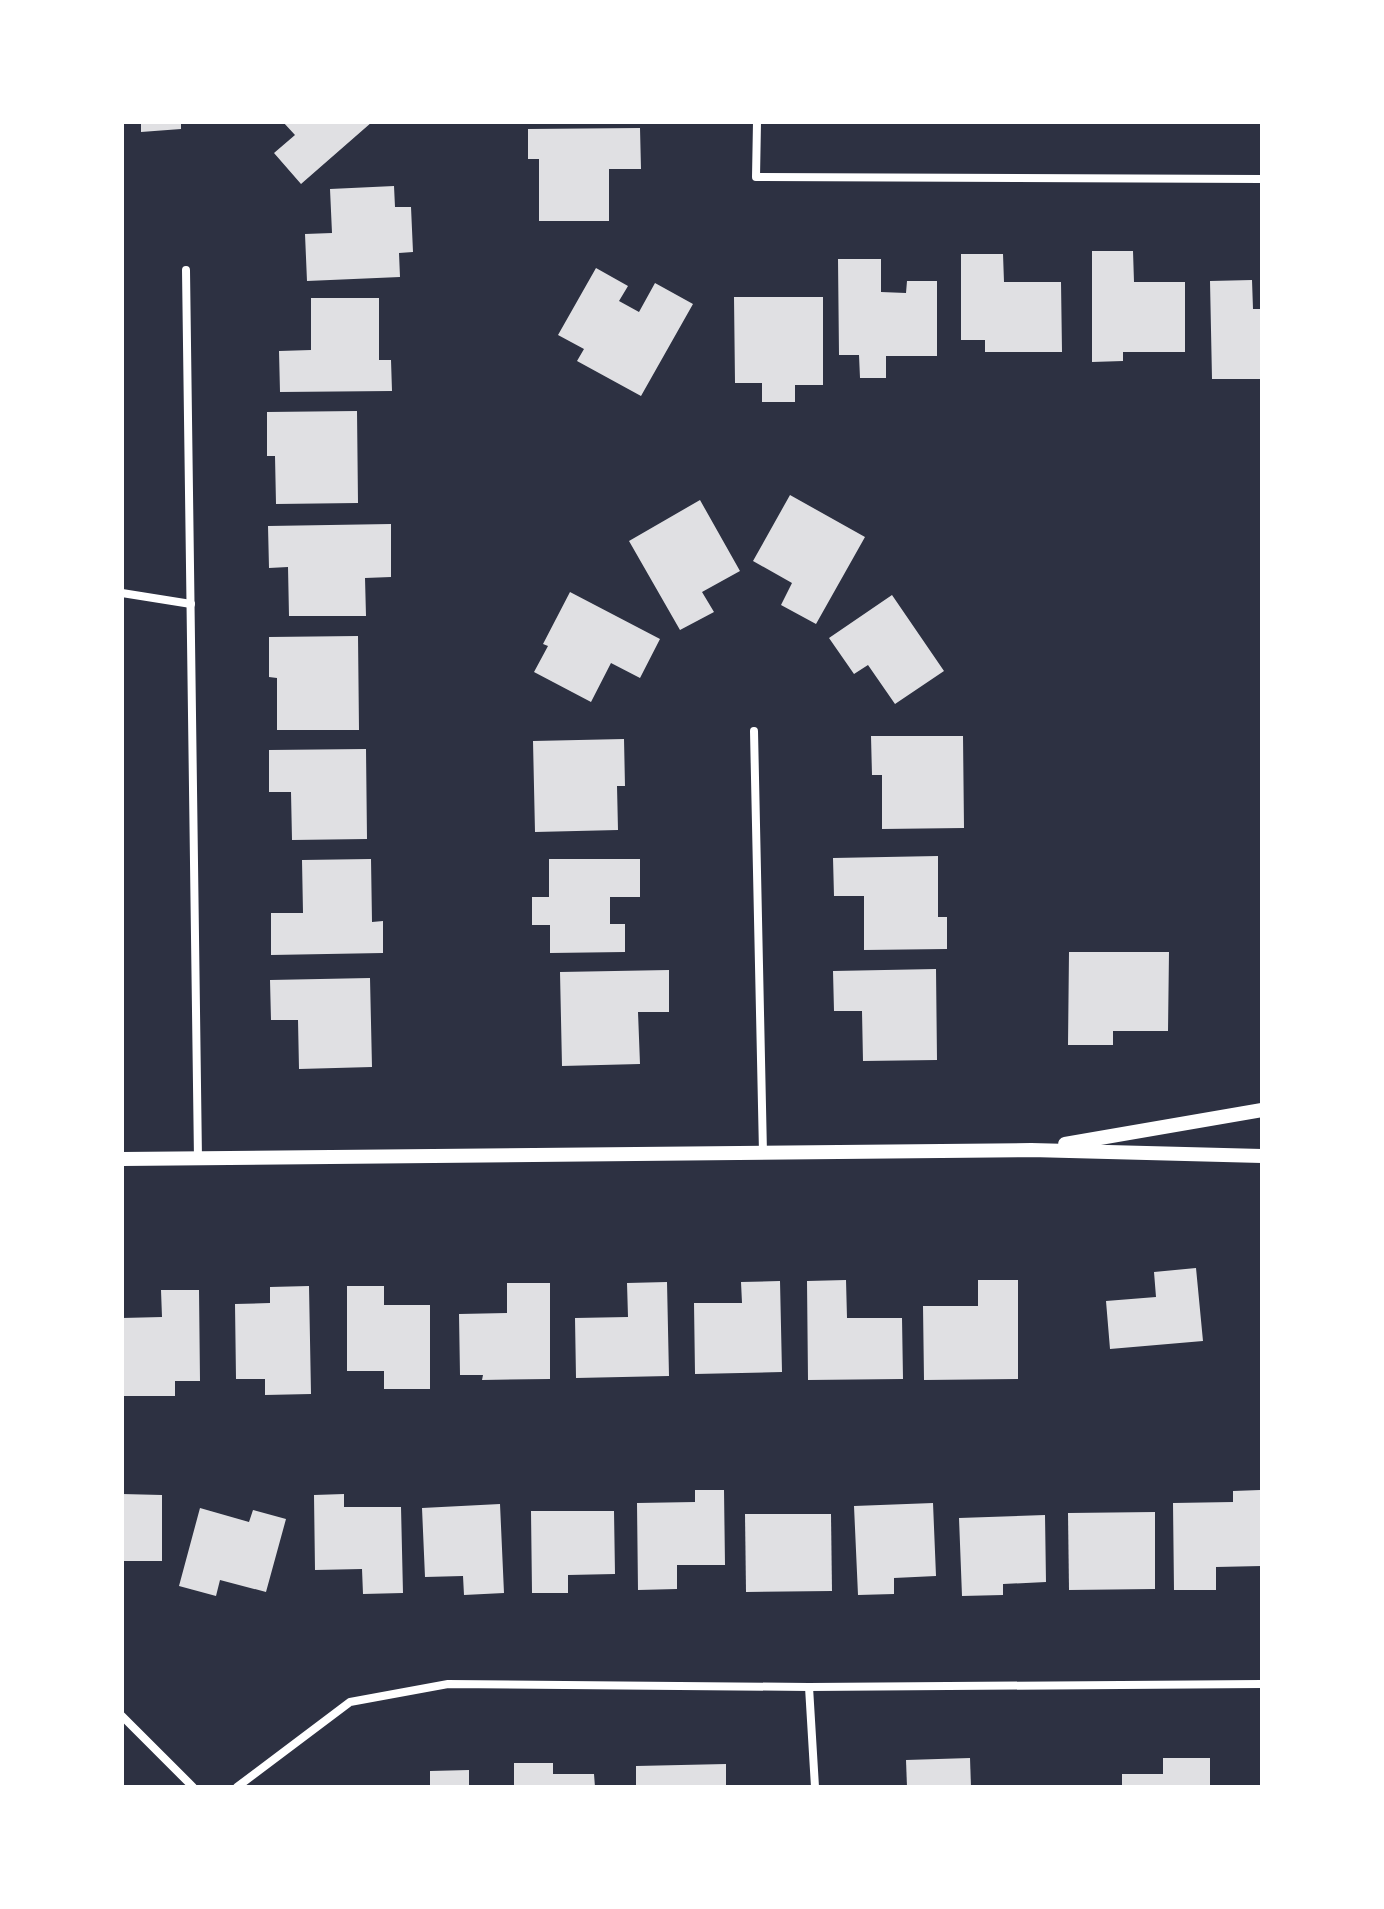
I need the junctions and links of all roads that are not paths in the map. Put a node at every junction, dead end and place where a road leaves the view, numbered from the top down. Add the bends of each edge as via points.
1 (757, 122) edge
2 (1262, 179) edge
3 (186, 270) dead end
4 (122, 593) edge
5 (191, 604) junction
6 (754, 731) dead end
7 (1262, 1110) edge
8 (1031, 1150) junction
9 (763, 1154) junction
10 (1262, 1156) edge
11 (122, 1159) edge
12 (198, 1159) junction
13 (1262, 1684) edge
14 (809, 1687) junction
15 (122, 1716) edge
16 (193, 1787) edge
17 (237, 1787) edge
18 (815, 1787) edge

1 - 2 street via 756,177
3 - 5 street
4 - 5 street
5 - 12 street
6 - 9 street
7 - 8 street
8 - 9 street
8 - 10 street
9 - 12 street
11 - 12 street
13 - 14 street
14 - 17 street via 448,1684 350,1702
14 - 18 street
15 - 16 street

